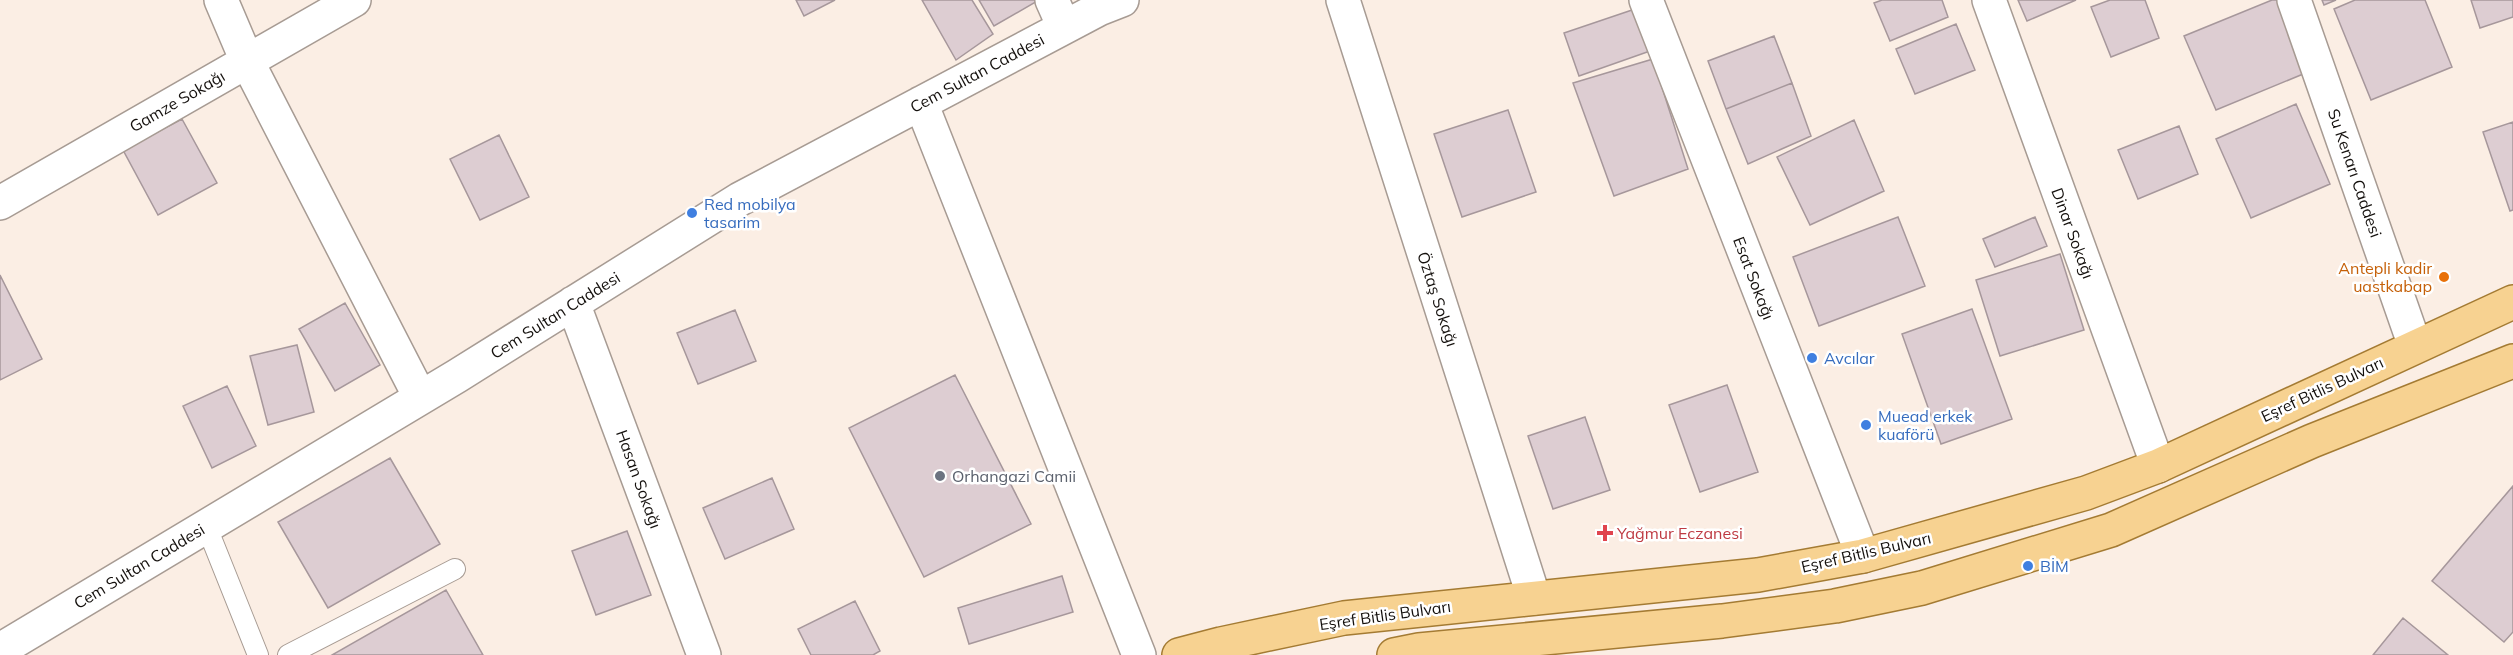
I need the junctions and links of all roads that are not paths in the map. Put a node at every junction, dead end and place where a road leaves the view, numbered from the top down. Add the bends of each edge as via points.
1 (221, 0) edge
2 (354, 0) edge
3 (1122, 0) edge
4 (1343, 0) edge
5 (1646, 0) edge
6 (1989, 0) edge
7 (2294, 0) edge
8 (1058, 13) edge
9 (247, 62) junction
10 (921, 103) junction
11 (0, 203) edge
12 (2513, 302) edge
13 (573, 303) junction
14 (2415, 346) junction
15 (2513, 361) edge
16 (420, 397) junction
17 (2158, 466) junction
18 (206, 525) junction
19 (1863, 556) junction
20 (455, 569) dead end
21 (1534, 598) junction
22 (1500, 648) edge
23 (0, 650) edge
24 (258, 655) edge
25 (288, 655) edge
26 (704, 655) edge
27 (1139, 655) edge
28 (1179, 655) edge
29 (1394, 655) edge

1 - 9 street
2 - 9 street, Gamze Sokağı
3 - 8 street, Cem Sultan Caddesi
4 - 21 street, Öztaş Sokağı
5 - 19 street, Esat Sokağı
6 - 17 street, Dinar Sokağı
7 - 14 street, Su Kenarı Caddesi
8 - 10 street, Cem Sultan Caddesi
9 - 11 street, Gamze Sokağı
9 - 16 street
10 - 13 street, Cem Sultan Caddesi via 740,199
10 - 27 street
12 - 14 main road, Eşref Bitlis Bulvarı
13 - 16 street, Cem Sultan Caddesi
13 - 26 street, Hasan Sokağı
14 - 17 main road, Eşref Bitlis Bulvarı
15 - 22 main road via 2312,441 2111,530 1922,588 1835,606
16 - 18 street, Cem Sultan Caddesi
17 - 19 main road, Eşref Bitlis Bulvarı via 2086,494
18 - 23 street, Cem Sultan Caddesi
18 - 24 lane
19 - 21 main road, Eşref Bitlis Bulvarı via 1758,575
20 - 25 lane
21 - 28 main road, Eşref Bitlis Bulvarı via 1344,618
22 - 29 main road

